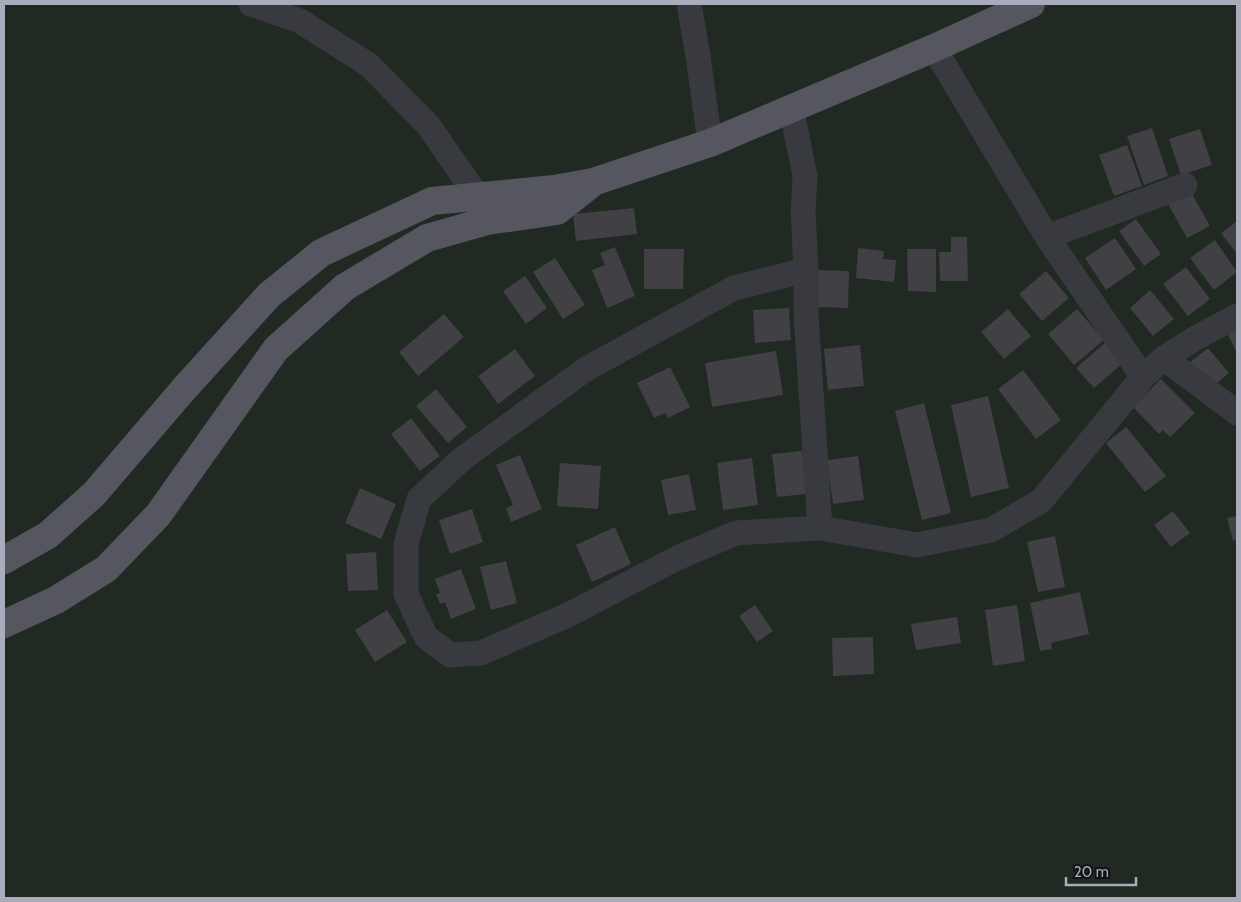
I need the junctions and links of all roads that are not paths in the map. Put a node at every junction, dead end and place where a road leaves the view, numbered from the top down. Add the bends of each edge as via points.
1 (251, 4) edge
2 (688, 4) edge
3 (1030, 4) edge
4 (934, 48) junction
5 (791, 107) junction
6 (710, 142) junction
7 (593, 182) junction
8 (1185, 185) dead end
9 (478, 197) junction
10 (1047, 238) junction
11 (806, 270) junction
12 (1237, 316) edge
13 (1164, 358) junction
14 (1143, 377) junction
15 (1237, 413) edge
16 (820, 528) junction
17 (4, 560) edge
18 (4, 624) edge

1 - 9 street via 300,20 369,65 428,125
2 - 6 street
3 - 4 main road
4 - 5 main road
4 - 10 street
5 - 6 main road
5 - 11 street via 804,176
6 - 7 main road
7 - 9 main road via 554,190
7 - 18 main road via 557,211 488,221 427,238 345,287 276,349 158,515 106,569 56,600
8 - 10 street
9 - 17 main road via 432,201 321,253 269,296 94,494 48,535
10 - 14 street
11 - 16 street
11 - 16 street via 734,288 578,374 462,459 419,499 406,544 406,594 426,637 450,655 481,652 570,614 678,558 736,533
12 - 13 street
13 - 14 street
13 - 15 street
14 - 16 street via 1041,501 991,530 917,546

